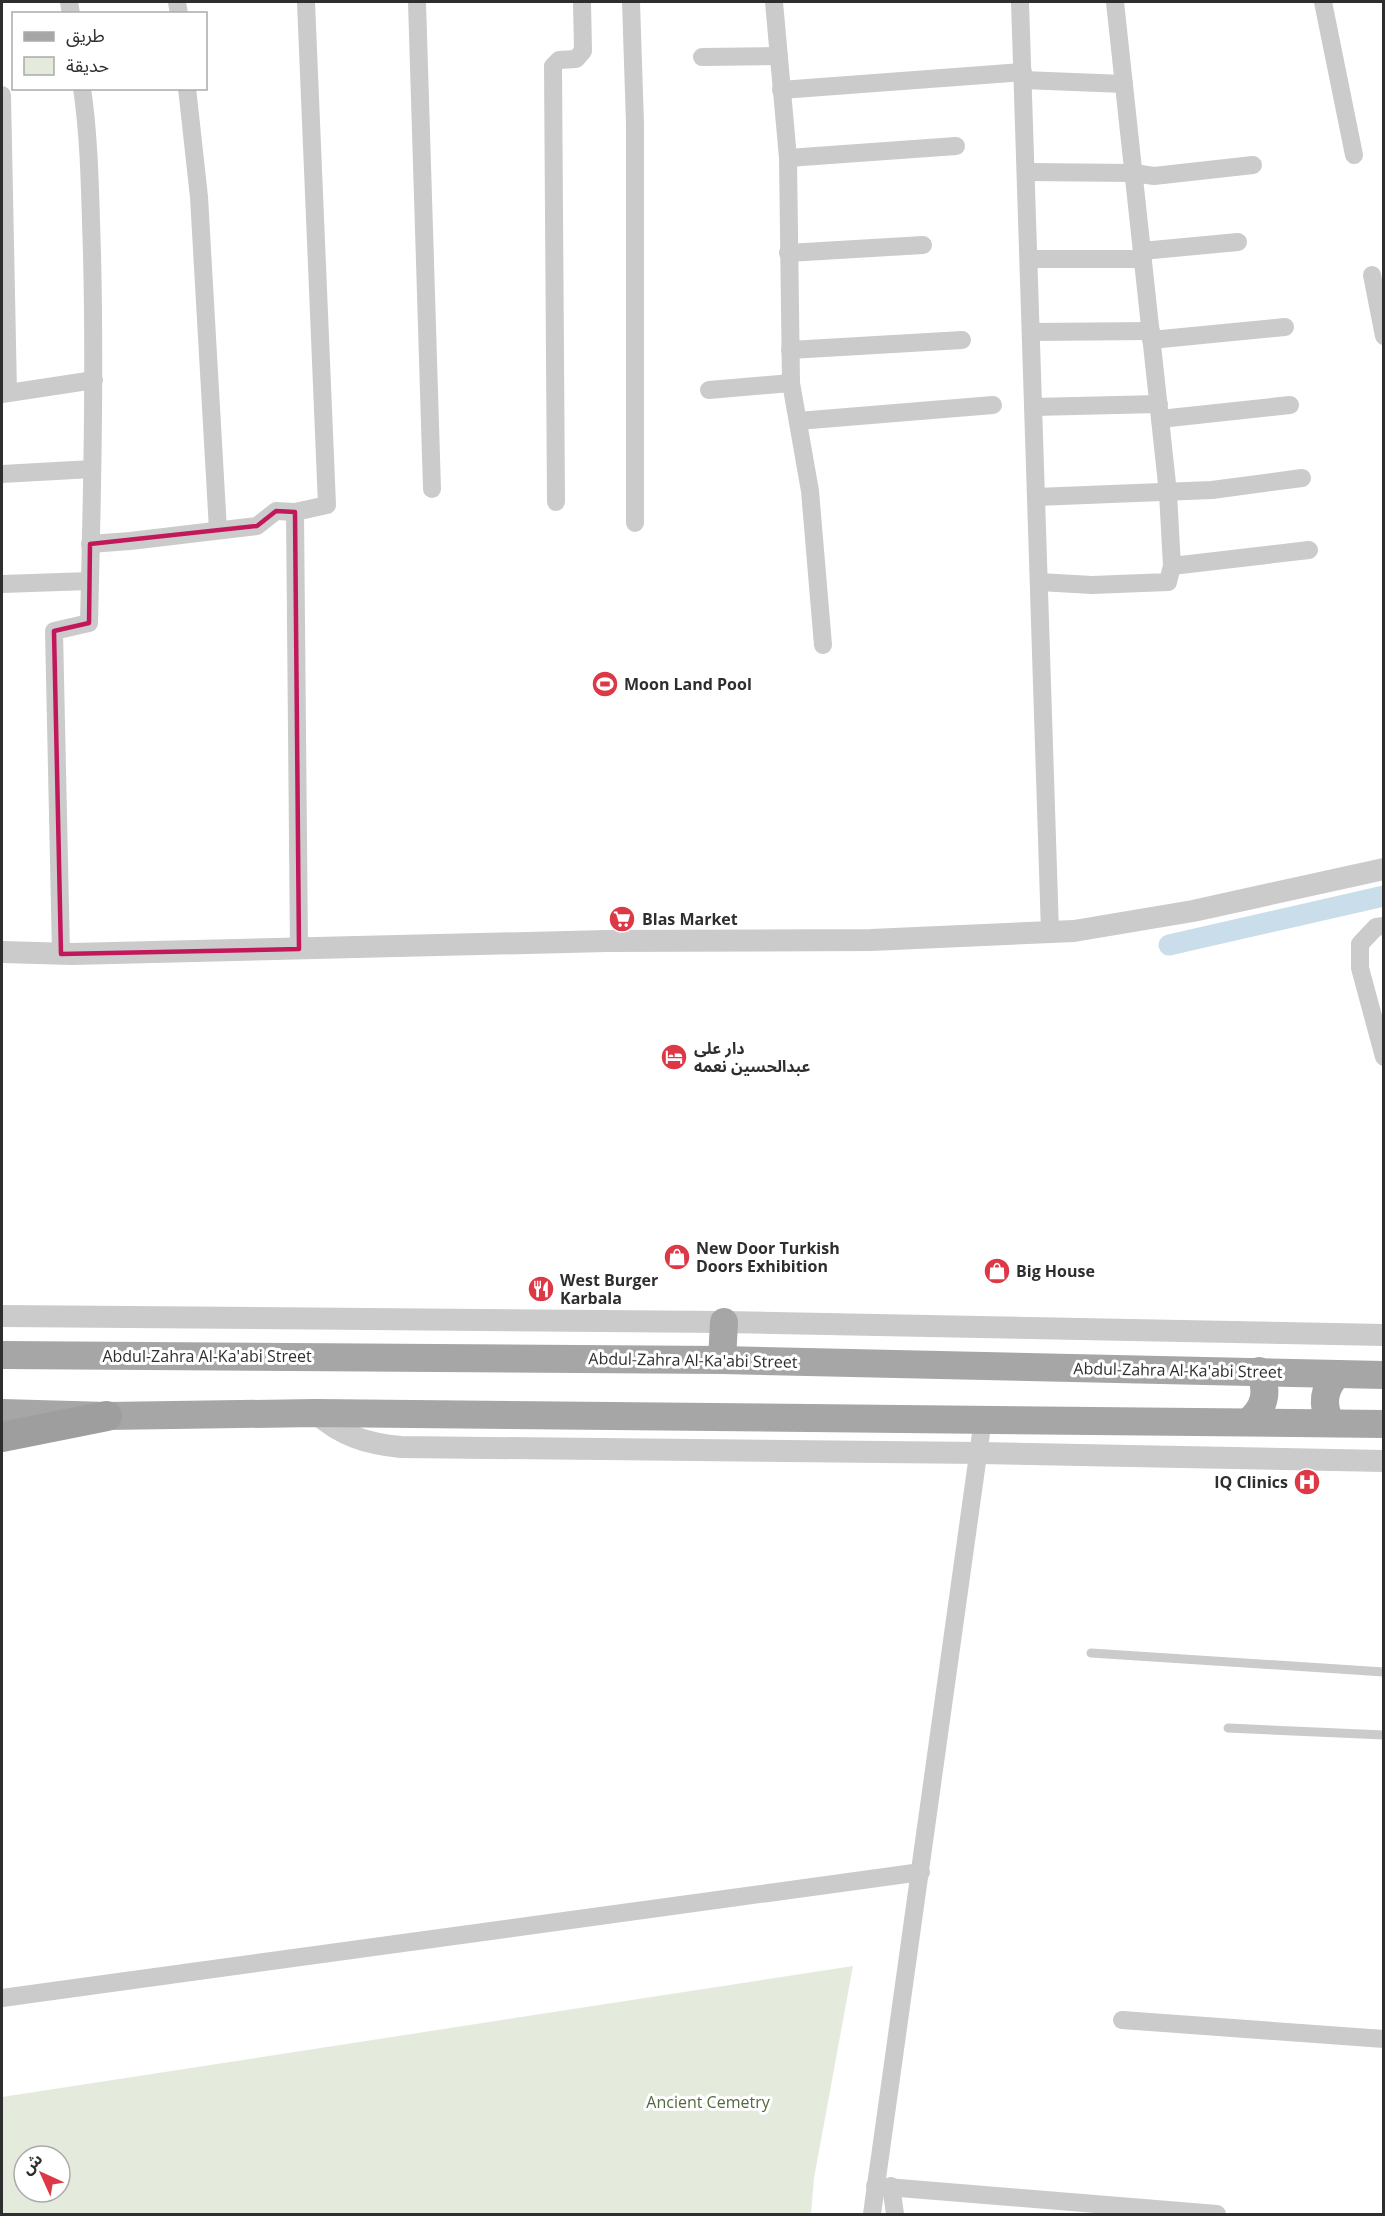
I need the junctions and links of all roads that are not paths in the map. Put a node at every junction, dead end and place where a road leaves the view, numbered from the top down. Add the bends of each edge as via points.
1 (306, 2) edge
2 (417, 2) edge
3 (582, 2) edge
4 (631, 2) edge
5 (774, 2) edge
6 (1020, 2) edge
7 (1115, 2) edge
8 (1323, 2) edge
9 (778, 56) junction
10 (702, 57) dead end
11 (1023, 76) junction
12 (1124, 84) junction
13 (82, 90) edge
14 (187, 90) edge
15 (781, 90) junction
16 (2, 95) edge
17 (956, 146) dead end
18 (1354, 155) dead end
19 (788, 158) junction
20 (1253, 165) dead end
21 (1026, 172) junction
22 (1134, 173) junction
23 (1238, 242) dead end
24 (923, 245) dead end
25 (788, 253) junction
26 (1142, 255) junction
27 (1029, 259) junction
28 (1372, 274) dead end
29 (1285, 327) dead end
30 (1031, 332) junction
31 (1151, 336) junction
32 (1383, 336) edge
33 (962, 340) dead end
34 (790, 350) junction
35 (94, 380) junction
36 (791, 383) junction
37 (709, 390) dead end
38 (5, 394) edge
39 (993, 405) dead end
40 (1290, 405) dead end
41 (1033, 407) junction
42 (1159, 412) junction
43 (798, 422) junction
44 (92, 469) junction
45 (2, 474) edge
46 (1302, 478) dead end
47 (432, 489) dead end
48 (1168, 493) junction
49 (1036, 497) junction
50 (556, 502) dead end
51 (295, 512) junction
52 (635, 523) dead end
53 (218, 530) junction
54 (90, 544) junction
55 (1309, 550) dead end
56 (1172, 566) junction
57 (90, 581) junction
58 (1039, 582) junction
59 (2, 584) edge
60 (823, 645) dead end
61 (1383, 869) edge
62 (1383, 926) edge
63 (1050, 932) junction
64 (299, 949) junction
65 (2, 952) edge
66 (61, 954) junction
67 (1383, 1057) edge
68 (2, 1316) edge
69 (724, 1322) junction
70 (1383, 1335) edge
71 (2, 1355) edge
72 (722, 1360) junction
73 (1259, 1371) junction
74 (1338, 1374) junction
75 (1383, 1375) edge
76 (2, 1413) edge
77 (316, 1413) junction
78 (107, 1416) junction
79 (984, 1419) junction
80 (1248, 1422) junction
81 (1331, 1423) junction
82 (1383, 1424) edge
83 (2, 1437) edge
84 (980, 1453) junction
85 (1383, 1461) edge
86 (1091, 1653) dead end
87 (1383, 1672) edge
88 (1228, 1728) dead end
89 (1383, 1735) edge
90 (921, 1872) junction
91 (2, 1998) edge
92 (1122, 2020) dead end
93 (1383, 2039) edge
94 (883, 2186) junction
95 (872, 2214) edge
96 (895, 2214) edge
97 (1217, 2214) edge

1 - 51 street via 327,505
2 - 47 street
3 - 50 street via 583,51 576,59 559,60 553,66
4 - 52 street via 635,124
5 - 9 street
6 - 11 street
7 - 12 street
8 - 18 street
9 - 10 street
9 - 15 street
11 - 12 street
11 - 15 street
11 - 21 street
12 - 22 street
13 - 35 street via 88,131
14 - 53 street via 199,198
15 - 19 street
16 - 38 street
17 - 19 street
19 - 25 street
20 - 22 street via 1154,176
21 - 22 street
21 - 27 street
22 - 26 street
23 - 26 street
24 - 25 street
25 - 34 street
26 - 27 street
26 - 31 street
27 - 30 street
28 - 32 street
29 - 31 street
30 - 31 street
30 - 41 street
31 - 42 street
33 - 34 street
34 - 36 street
35 - 38 street
35 - 44 street
36 - 37 street
36 - 43 street
39 - 43 street
40 - 42 street
41 - 42 street
41 - 49 street
42 - 48 street
43 - 60 street via 810,491
44 - 45 street
44 - 54 street
46 - 48 street
48 - 49 street
48 - 56 street
49 - 58 street
51 - 53 street via 276,511 256,526
51 - 64 street
53 - 54 street
54 - 57 street
55 - 56 street
56 - 58 street via 1168,582
57 - 59 street
57 - 66 street via 89,623 54,632
58 - 63 street
61 - 63 street via 1193,911
62 - 67 street via 1376,927 1360,944 1360,968
63 - 64 street via 871,940 606,941
64 - 66 street
65 - 66 street
68 - 69 street
69 - 70 street
69 - 72 main road
71 - 72 main road, Abdul-Zahra Al-Ka'abi Street
72 - 73 main road, Abdul-Zahra Al-Ka'abi Street
73 - 74 main road, Abdul-Zahra Al-Ka'abi Street
73 - 80 main road via 1264,1399
74 - 75 main road, Abdul-Zahra Al-Ka'abi Street
74 - 81 main road via 1324,1397
76 - 78 main road
77 - 78 main road
77 - 79 main road
77 - 84 street via 351,1437 401,1447
78 - 83 highway
79 - 80 main road
79 - 84 street
80 - 81 main road
81 - 82 main road
84 - 85 street
84 - 90 street
86 - 87 lane
88 - 89 lane
90 - 91 street
90 - 94 street
92 - 93 street
94 - 95 street
94 - 96 street
94 - 97 street

